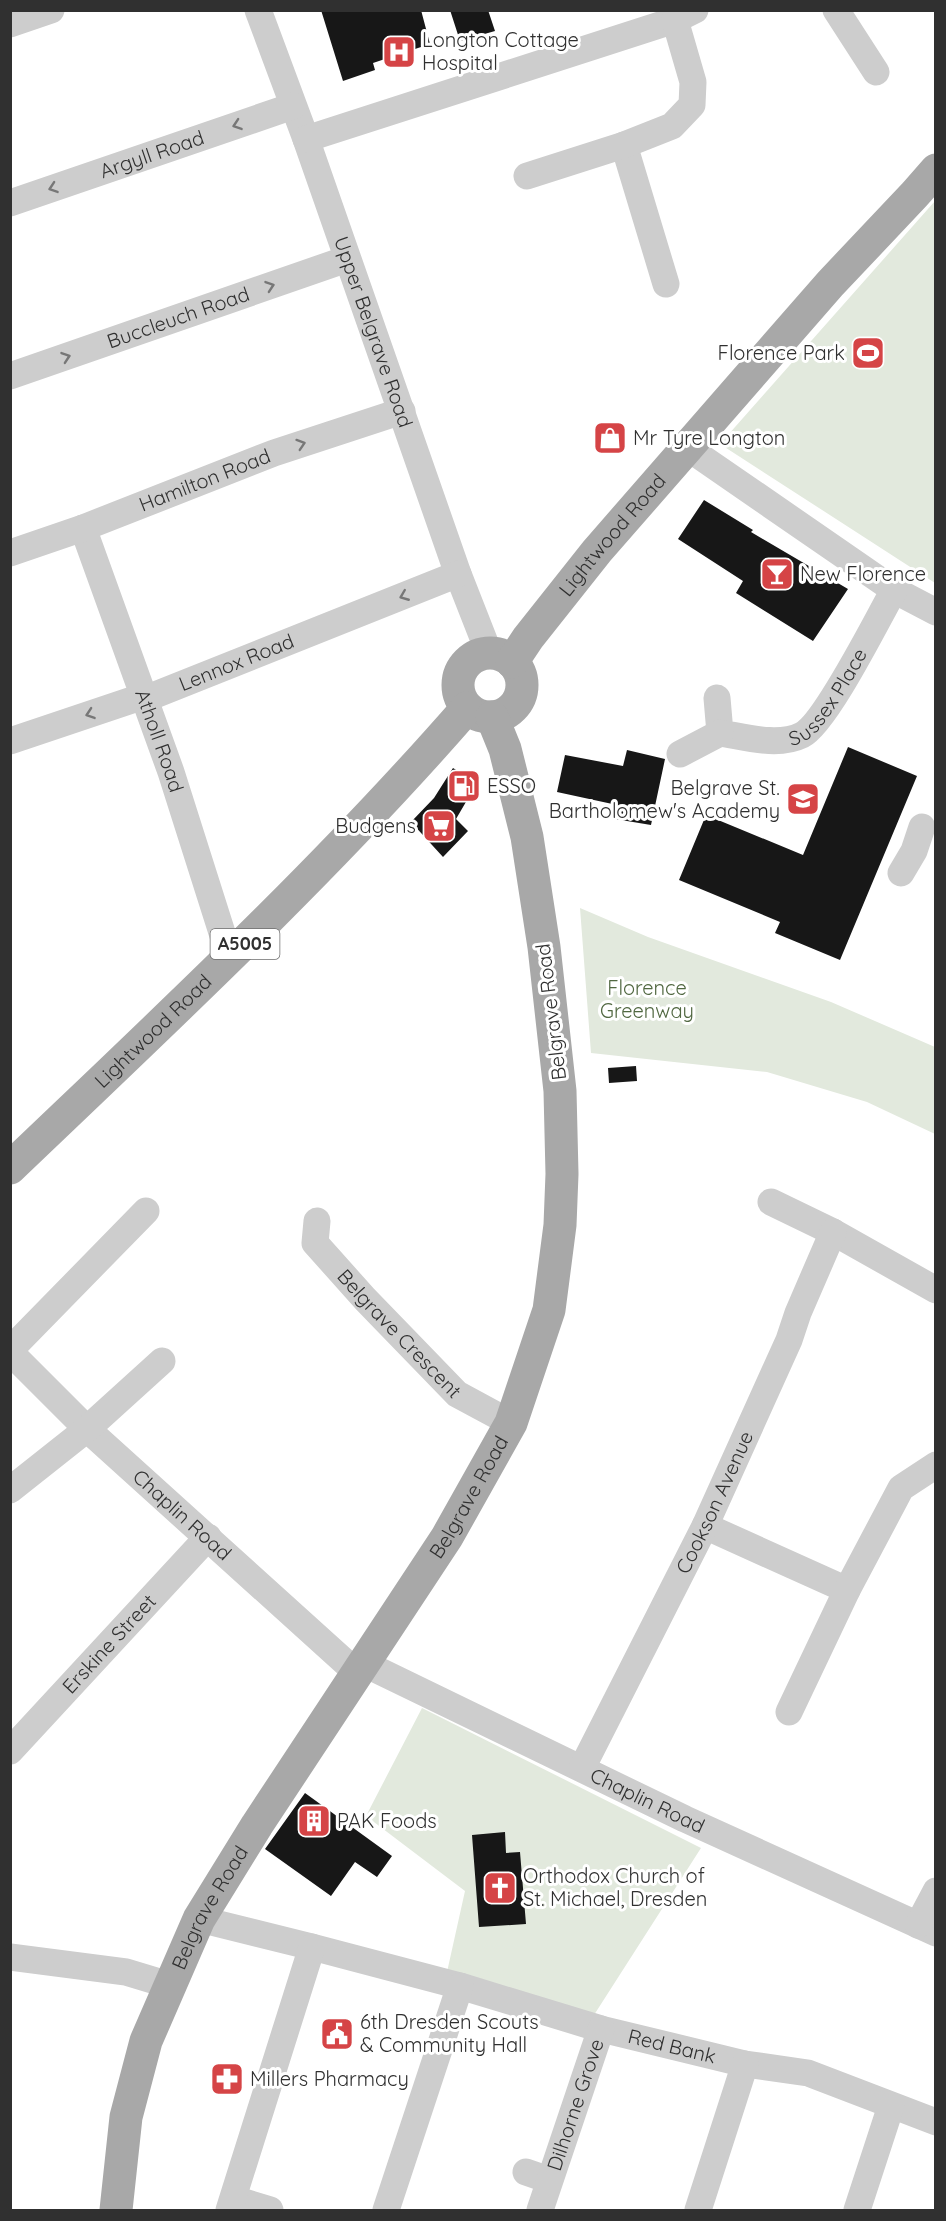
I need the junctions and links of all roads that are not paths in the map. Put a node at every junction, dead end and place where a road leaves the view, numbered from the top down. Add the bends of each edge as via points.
1 (51, 10) edge
2 (258, 10) edge
3 (836, 10) edge
4 (685, 15) edge
5 (10, 24) edge
6 (864, 66) dead end
7 (293, 106) junction
8 (306, 139) junction
9 (624, 145) junction
10 (936, 170) edge
11 (542, 177) dead end
12 (10, 203) edge
13 (347, 259) junction
14 (668, 266) dead end
15 (10, 376) edge
16 (402, 411) junction
17 (688, 448) junction
18 (83, 528) junction
19 (10, 553) edge
20 (458, 574) junction
21 (894, 590) junction
22 (936, 612) edge
23 (501, 658) junction
24 (145, 696) junction
25 (717, 698) dead end
26 (480, 713) junction
27 (720, 733) junction
28 (10, 741) edge
29 (680, 754) dead end
30 (238, 951) junction
31 (10, 1168) edge
32 (784, 1200) dead end
33 (146, 1211) dead end
34 (317, 1221) dead end
35 (833, 1232) junction
36 (936, 1290) edge
37 (10, 1351) edge
38 (162, 1361) dead end
39 (510, 1423) junction
40 (87, 1429) junction
41 (936, 1465) edge
42 (10, 1490) edge
43 (705, 1526) junction
44 (208, 1537) junction
45 (847, 1590) junction
46 (360, 1668) junction
47 (789, 1712) dead end
48 (10, 1751) edge
49 (582, 1768) junction
50 (936, 1891) edge
51 (199, 1919) junction
52 (927, 1929) edge
53 (324, 1950) junction
54 (10, 1957) edge
55 (169, 1985) junction
56 (460, 1986) junction
57 (601, 2029) junction
58 (745, 2064) junction
59 (891, 2106) junction
60 (936, 2122) edge
61 (231, 2205) edge
62 (116, 2211) edge
63 (270, 2211) edge
64 (386, 2211) edge
65 (540, 2211) edge
66 (698, 2211) edge
67 (857, 2211) edge

1 - 5 street
2 - 7 street, Upper Belgrave Road
3 - 6 street
4 - 8 street
4 - 9 street via 692,105 672,126
7 - 8 street, Upper Belgrave Road
7 -> 12 street, Argyll Road
8 - 13 street, Upper Belgrave Road
9 - 11 street
9 - 14 street
10 - 17 main road, Lightwood Road via 830,284
15 -> 13 street, Buccleuch Road
13 - 16 street, Upper Belgrave Road
18 -> 16 street, Hamilton Road via 274,453
16 - 20 street, Upper Belgrave Road
17 - 21 street
17 - 23 main road, Lightwood Road via 597,551 528,638
18 - 19 street, Hamilton Road
18 - 24 street, Atholl Road
20 - 23 street, Upper Belgrave Road
20 -> 24 street, Lennox Road
21 - 22 street
21 - 27 street, Sussex Place via 827,710 803,735 776,741
23 - 26 main road, A5005 via 519,672 519,699 504,714
23 - 26 main road via 472,658 459,677 459,694
24 -> 28 street, Lennox Road
24 - 30 street, Atholl Road via 224,939
25 - 27 street
26 - 30 main road, Lightwood Road / A5005 via 413,771
26 - 39 main road, Belgrave Road via 505,749 527,837 560,1091 560,1225 549,1310
27 - 29 street
30 - 31 main road, Lightwood Road / A5005
32 - 35 street
33 - 37 street
34 - 39 street, Belgrave Crescent via 315,1243 365,1299 458,1394
35 - 36 street
35 - 43 street, Cookson Avenue
37 - 40 street, Chaplin Road
38 - 40 street
39 - 46 main road, Belgrave Road via 447,1537
40 - 42 street
40 - 44 street, Chaplin Road
41 - 45 street via 901,1488
43 - 45 street
43 - 49 street, Cookson Avenue
44 - 46 street, Chaplin Road
44 - 48 street, Erskine Street
45 - 47 street
46 - 49 street, Chaplin Road
46 - 51 main road, Belgrave Road
49 - 52 street, Chaplin Road
50 - 52 street
51 - 53 street, Red Bank
51 - 55 main road, Belgrave Road
53 - 56 street, Red Bank
53 - 61 street
54 - 55 street via 126,1972
55 - 62 main road, Belgrave Road via 146,2041 126,2117
56 - 57 street, Red Bank
56 - 64 street via 431,2108
57 - 58 street, Red Bank
57 - 65 street, Dilhorne Grove via 538,2176
58 - 59 street, Red Bank via 808,2073
58 - 66 street
59 - 60 street, Red Bank
59 - 67 street
61 - 63 street

